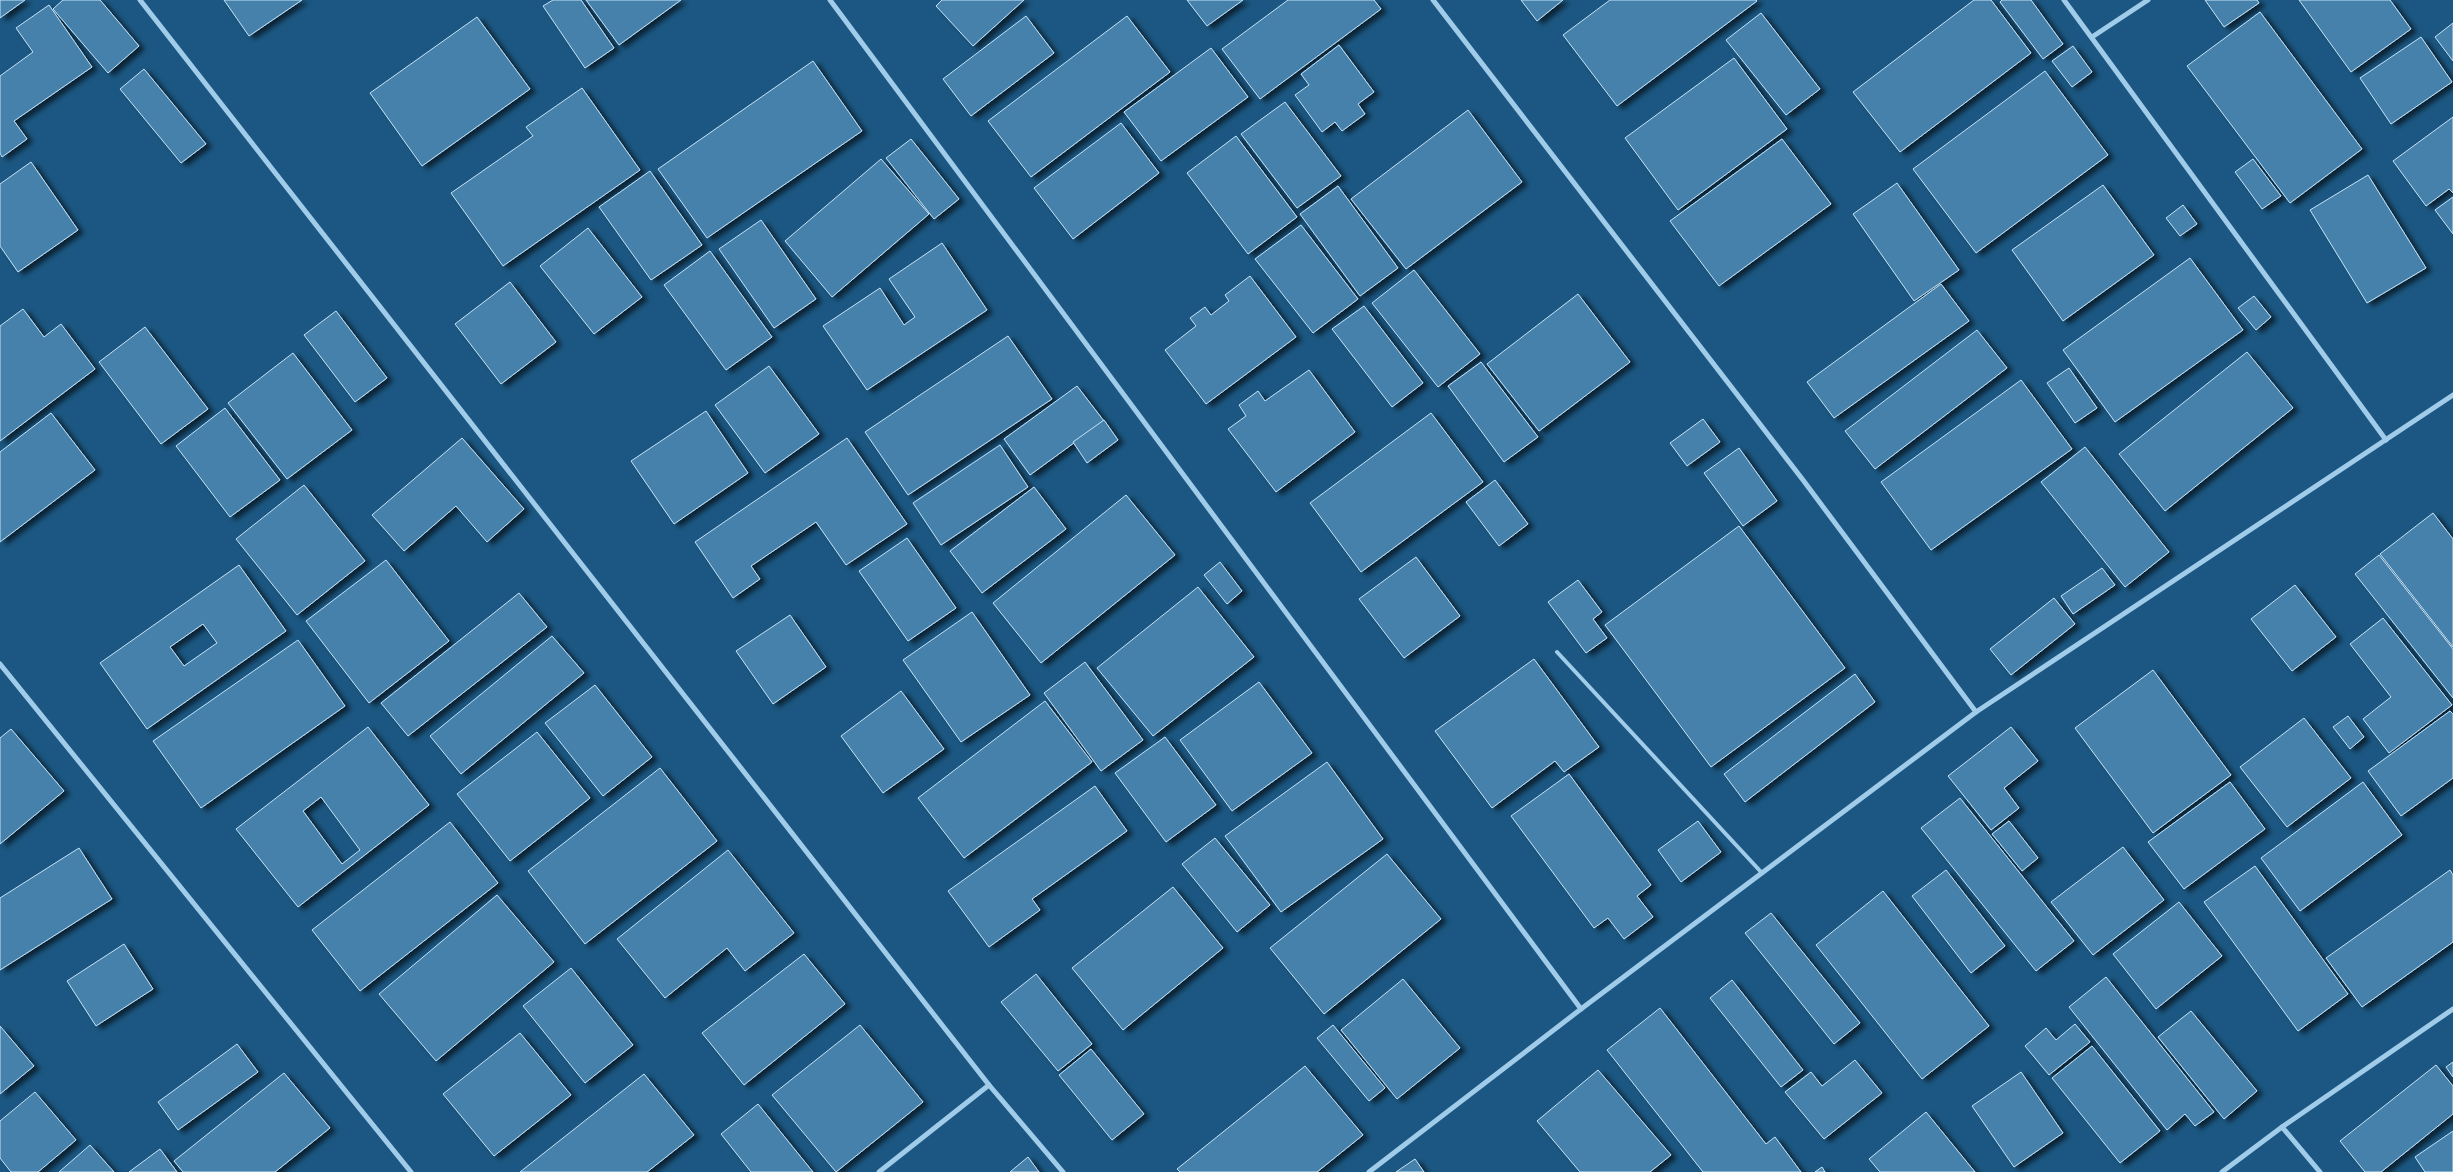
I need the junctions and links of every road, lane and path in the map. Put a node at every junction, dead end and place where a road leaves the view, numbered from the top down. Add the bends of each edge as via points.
1 (140, 0) edge
2 (830, 0) edge
3 (1433, 0) edge
4 (2064, 0) edge
5 (2148, 0) edge
6 (2092, 37) junction
7 (2453, 395) edge
8 (2386, 440) junction
9 (1557, 652) dead end
10 (0, 664) edge
11 (1976, 712) junction
12 (1762, 873) junction
13 (1581, 1009) junction
14 (2453, 1009) edge
15 (989, 1085) junction
16 (2282, 1127) junction
17 (411, 1172) edge
18 (879, 1172) edge
19 (1063, 1172) edge
20 (1369, 1172) edge
21 (2222, 1172) edge
22 (2320, 1172) edge

1 - 15 street
2 - 13 street
3 - 11 street via 1803,480
4 - 6 street
5 - 6 street
6 - 8 street
7 - 8 street
8 - 11 street
9 - 12 lane
10 - 17 street
11 - 12 street
12 - 13 street
13 - 20 street
14 - 16 street
15 - 18 street
15 - 19 street
16 - 21 street
16 - 22 street

